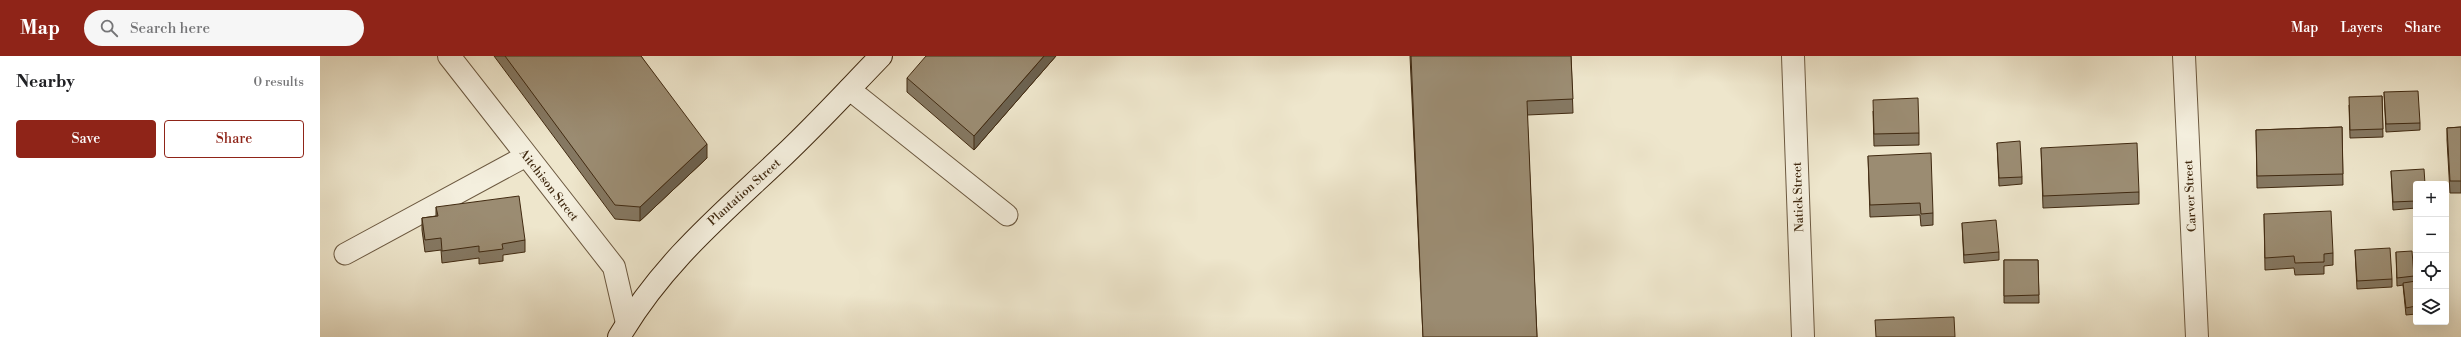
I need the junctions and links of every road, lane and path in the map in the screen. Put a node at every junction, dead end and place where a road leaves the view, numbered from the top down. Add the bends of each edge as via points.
1 (449, 56) edge
2 (881, 56) edge
3 (1793, 56) edge
4 (2184, 56) edge
5 (849, 89) junction
6 (526, 156) junction
7 (1007, 215) dead end
8 (345, 254) dead end
9 (623, 330) edge
10 (1804, 337) edge
11 (2197, 337) edge

1 - 6 street, Aitchison Street
2 - 5 street, Plantation Street
3 - 10 street, Natick Street
4 - 11 street, Carver Street
5 - 7 lane
5 - 9 street, Plantation Street via 784,155 692,241 647,294
6 - 8 lane
6 - 9 street, Aitchison Street via 614,268

